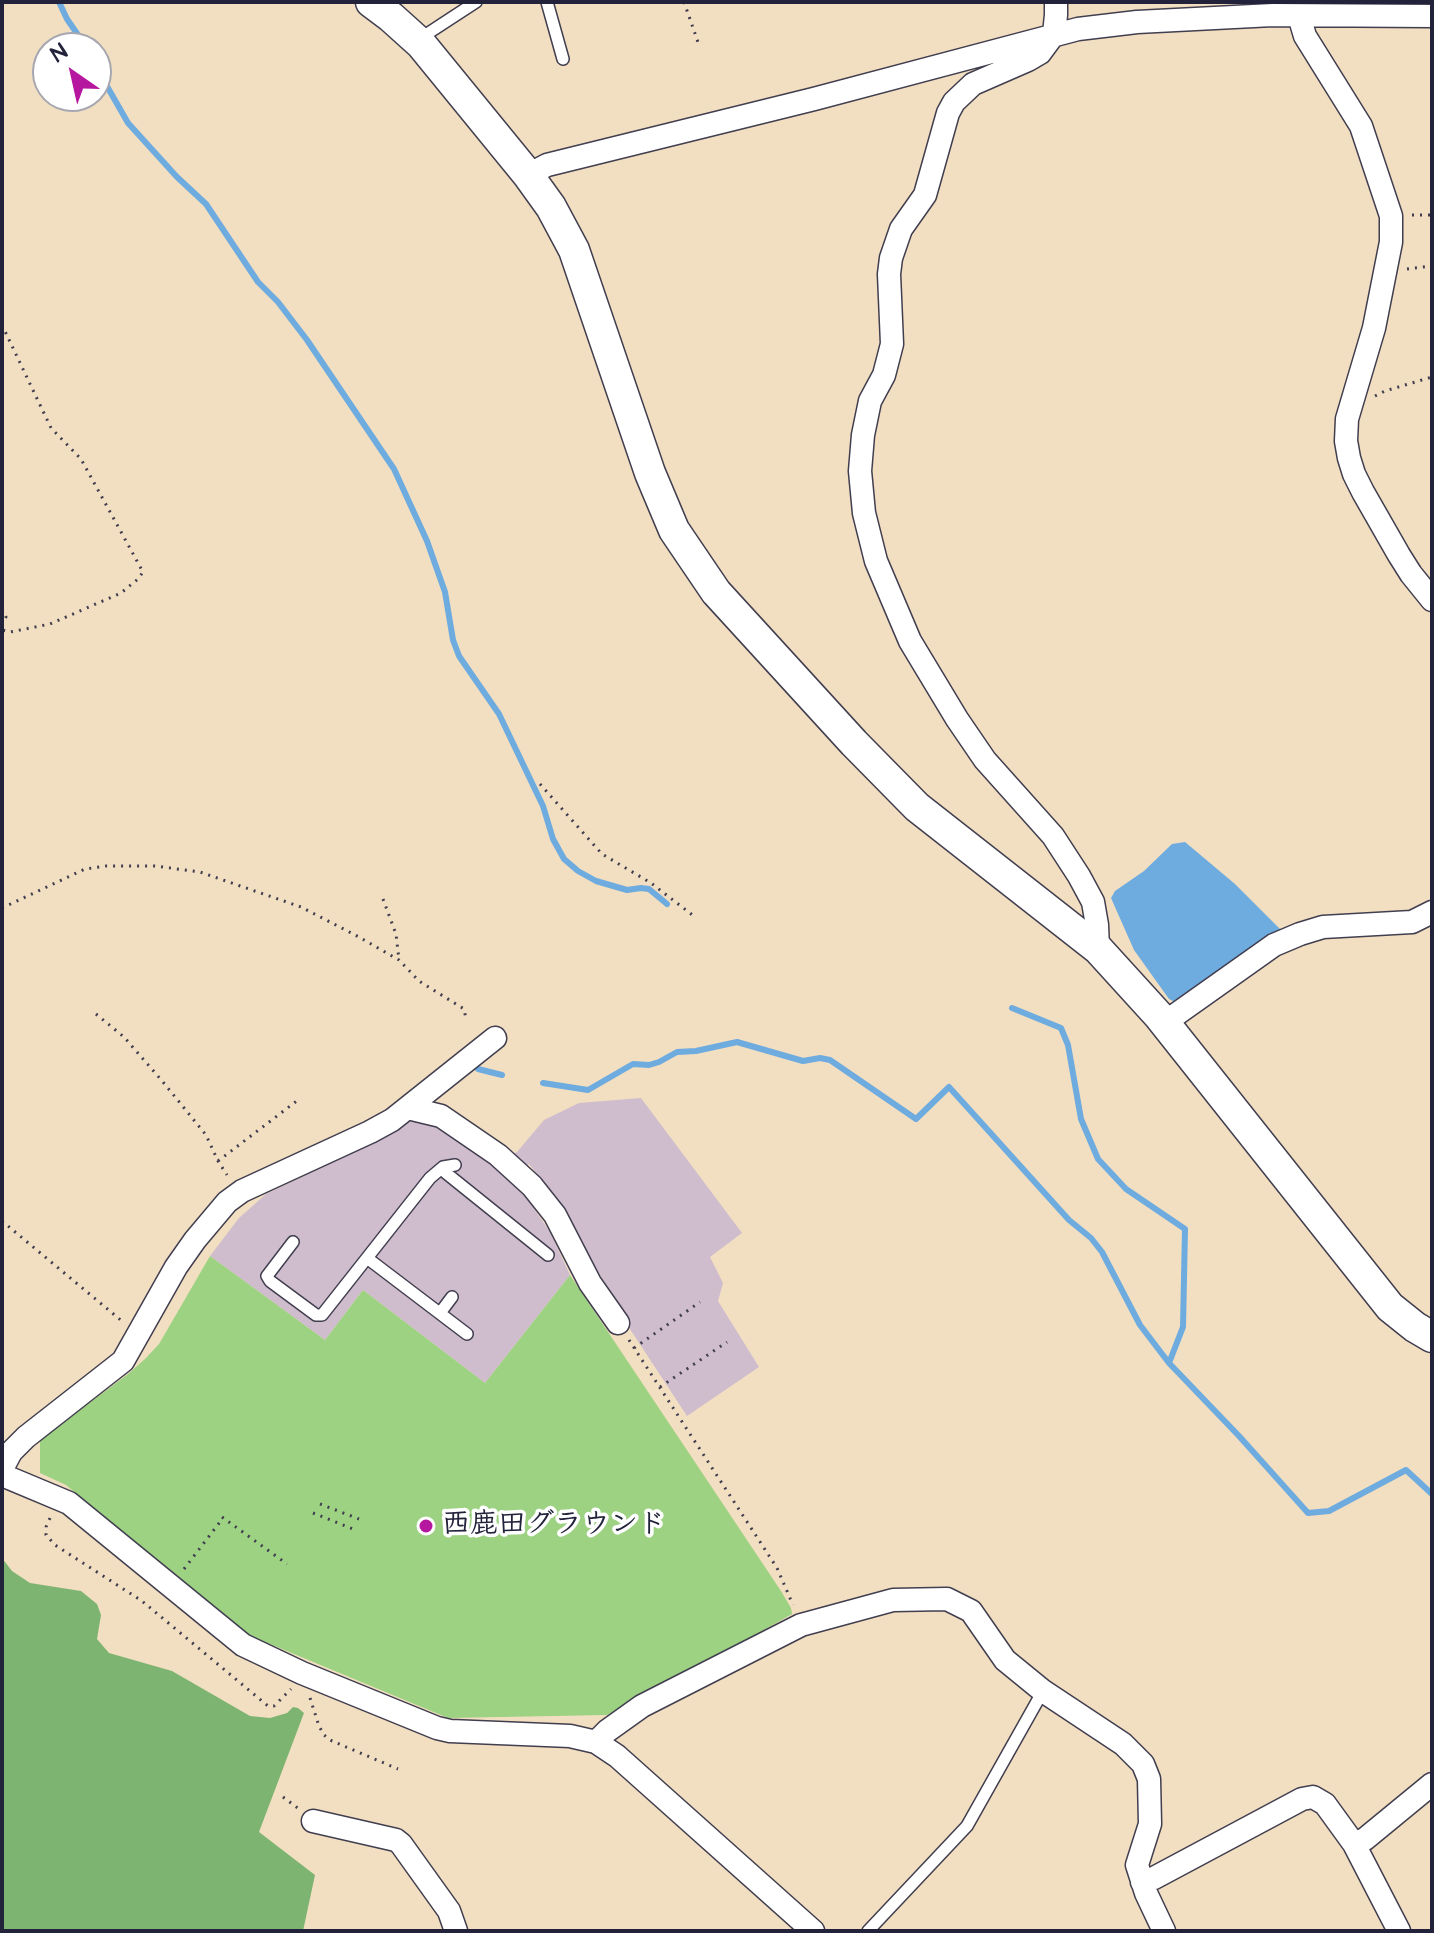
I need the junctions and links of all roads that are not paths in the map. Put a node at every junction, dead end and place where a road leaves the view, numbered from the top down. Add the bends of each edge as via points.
1 (371, 2) edge
2 (476, 2) edge
3 (547, 2) edge
4 (1056, 2) edge
5 (1272, 8) edge
6 (1299, 16) junction
7 (1432, 16) edge
8 (1054, 34) junction
9 (418, 42) junction
10 (563, 59) dead end
11 (528, 175) junction
12 (1432, 600) edge
13 (1432, 912) edge
14 (1098, 949) junction
15 (1164, 1023) junction
16 (495, 1038) dead end
17 (408, 1108) junction
18 (293, 1242) dead end
19 (548, 1255) dead end
20 (367, 1258) junction
21 (452, 1297) dead end
22 (440, 1313) junction
23 (618, 1323) road end
24 (1423, 1328) edge
25 (467, 1334) dead end
26 (2, 1469) edge
27 (2, 1475) edge
28 (1043, 1691) junction
29 (596, 1742) junction
30 (1432, 1784) edge
31 (313, 1821) dead end
32 (1354, 1844) junction
33 (1142, 1882) junction
34 (456, 1931) edge
35 (813, 1931) edge
36 (868, 1931) edge
37 (1164, 1931) edge
38 (1399, 1931) edge

1 - 9 street
2 - 9 lane
3 - 10 lane
4 - 8 street
5 - 6 street
5 - 8 street
6 - 7 street
6 - 12 street via 1305,36 1361,126 1391,216 1374,328 1347,419 1346,441 1354,474 1405,565
8 - 11 street via 547,165
8 - 14 street via 1040,53 973,84 948,113 925,195 901,229 891,258 892,344 870,401 860,471 876,561 910,641 985,760 1053,836 1079,876 1093,902
9 - 11 street
11 - 14 street via 574,250 674,530 716,592 917,807
13 - 15 street via 1412,922 1323,927 1300,934 1274,945
14 - 15 street
15 - 24 street via 1380,1296 1400,1317
16 - 17 street
17 - 23 street via 441,1116 532,1186 555,1215 590,1283
17 - 26 street via 227,1202 176,1267 123,1361 17,1445
18 - 20 lane via 267,1276 316,1315 322,1315
19 - 20 lane via 446,1173 449,1166 430,1178
20 - 22 lane
21 - 22 lane
22 - 25 lane
27 - 29 street via 69,1503 243,1645 300,1678 450,1731 570,1736
28 - 29 street via 1005,1660 962,1604 947,1599 893,1600 801,1625 642,1706
28 - 33 street via 1123,1744 1143,1764 1149,1779 1150,1824 1137,1865
28 - 36 lane via 967,1826
29 - 35 street
30 - 32 street
31 - 34 street via 396,1840 449,1911
32 - 33 street via 1325,1804 1307,1796
32 - 38 street
33 - 37 street

